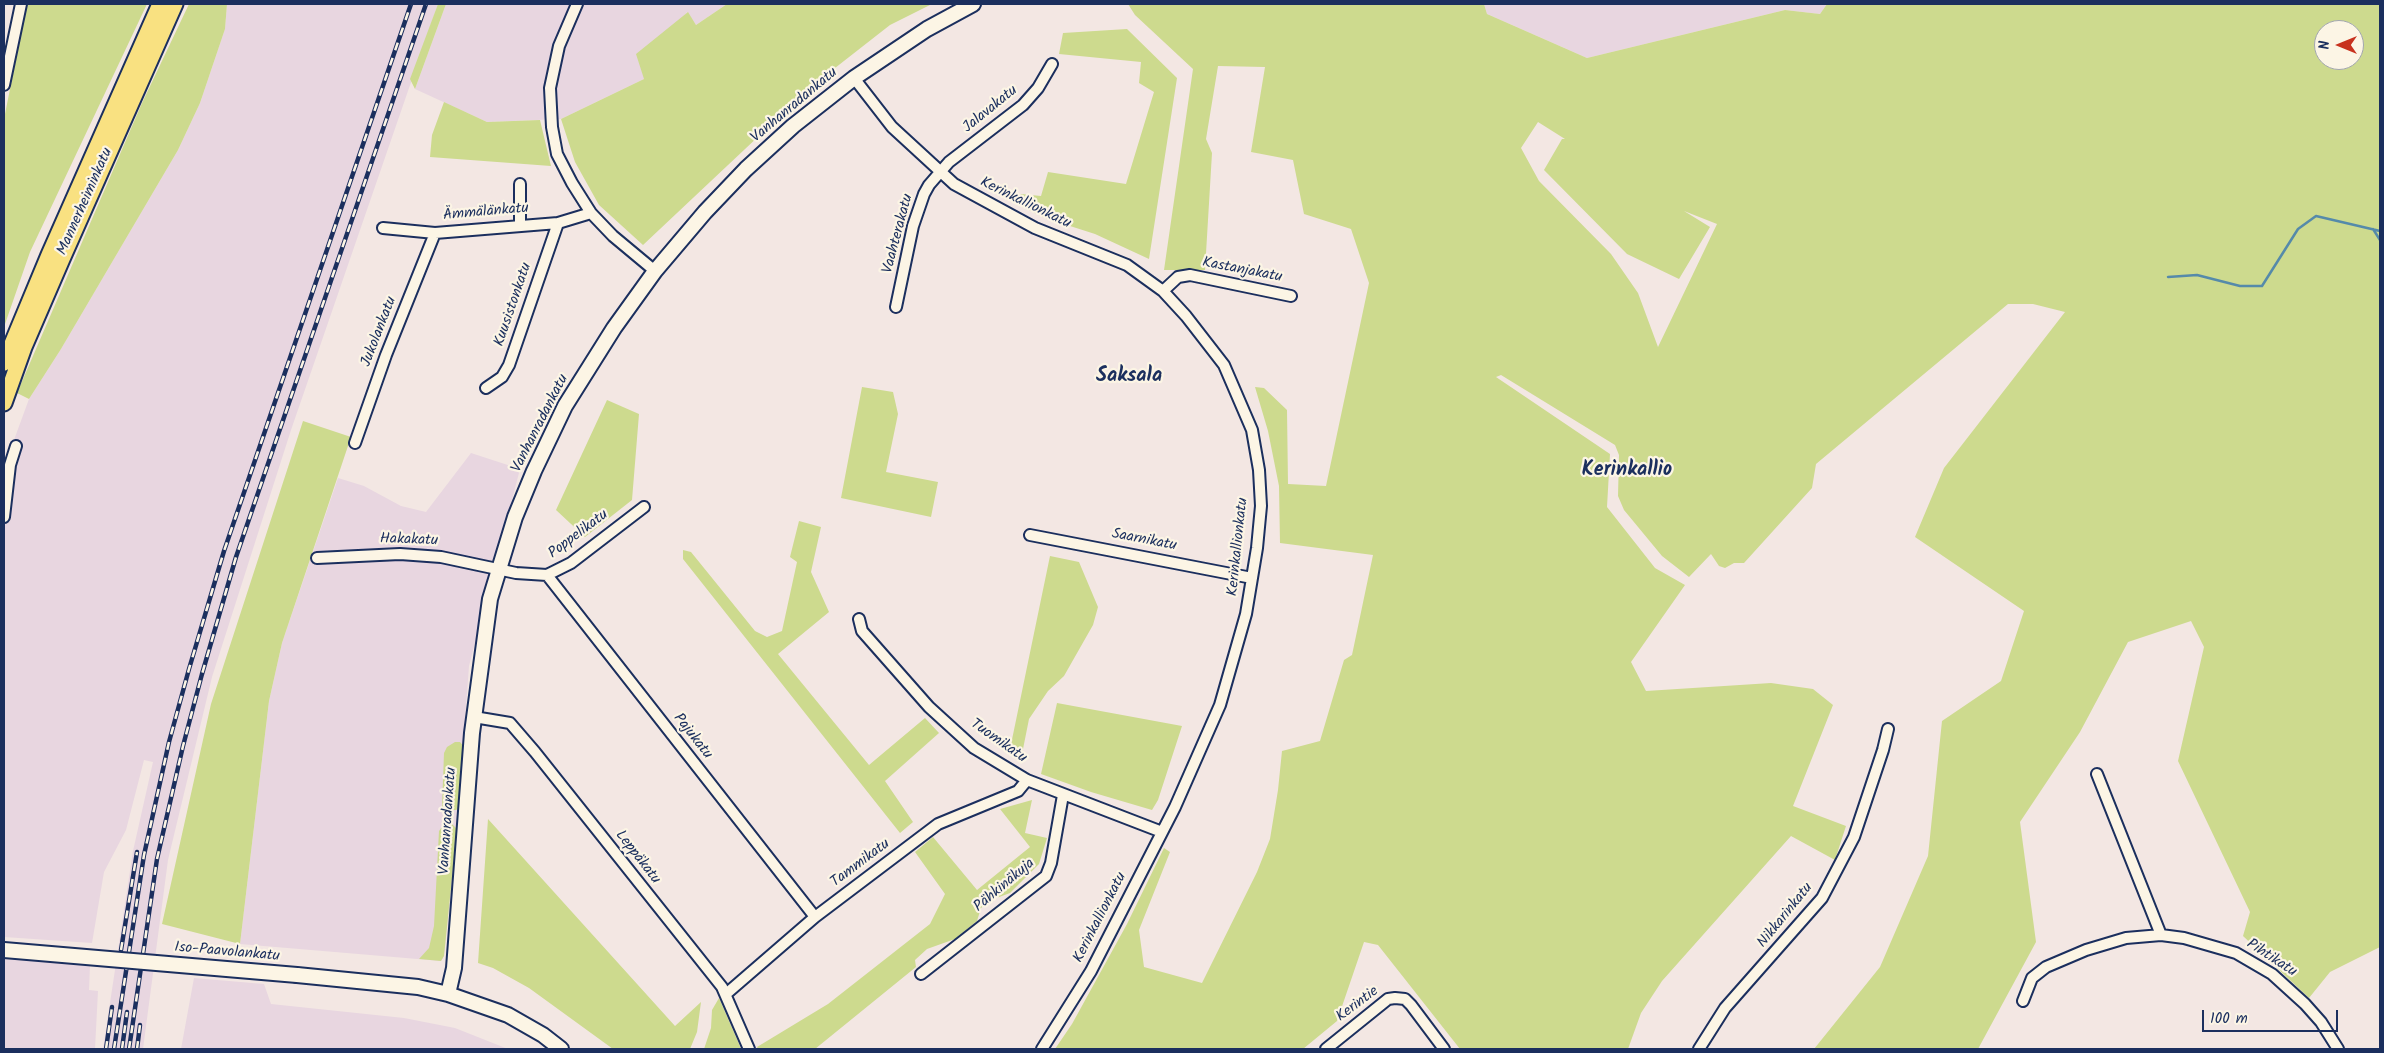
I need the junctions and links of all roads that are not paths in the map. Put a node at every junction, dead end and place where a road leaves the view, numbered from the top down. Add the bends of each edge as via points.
1 (21, 4) edge
2 (160, 4) edge
3 (175, 4) edge
4 (577, 4) edge
5 (973, 4) edge
6 (1052, 64) dead end
7 (854, 78) junction
8 (4, 85) edge
9 (940, 173) junction
10 (520, 184) dead end
11 (590, 212) junction
12 (558, 223) junction
13 (520, 226) junction
14 (383, 228) dead end
15 (435, 233) junction
16 (655, 271) junction
17 (1163, 291) junction
18 (1291, 296) dead end
19 (896, 307) dead end
20 (4, 363) edge
21 (486, 388) dead end
22 (4, 403) edge
23 (355, 443) dead end
24 (16, 446) dead end
25 (644, 506) dead end
26 (4, 517) edge
27 (1030, 535) dead end
28 (316, 558) dead end
29 (499, 569) junction
30 (547, 575) junction
31 (1252, 578) junction
32 (859, 619) dead end
33 (474, 717) junction
34 (1888, 729) dead end
35 (2097, 774) dead end
36 (1026, 780) junction
37 (1063, 795) junction
38 (1162, 832) junction
39 (815, 917) junction
40 (2161, 935) junction
41 (4, 950) edge
42 (921, 974) dead end
43 (448, 994) junction
44 (726, 994) junction
45 (2022, 1000) dead end
46 (561, 1049) edge
47 (749, 1049) edge
48 (1042, 1049) edge
49 (1326, 1049) edge
50 (1444, 1049) edge
51 (1699, 1049) edge
52 (2338, 1049) edge

1 - 8 street
2 - 20 main road, Mannerheiminkatu
3 - 22 main road, Mannerheiminkatu via 24,347
4 - 11 street via 559,46 552,80 552,127 557,154
5 - 7 street, Vanhanradankatu via 927,29
6 - 9 street, Jalavakatu via 1023,105
7 - 9 street, Kerinkallionkatu via 892,127
7 - 16 street, Vanhanradankatu via 793,126 746,169
9 - 17 street, Kerinkallionkatu via 954,184 1035,228 1127,265
9 - 19 street, Vaahterakatu via 924,194
10 - 13 street
11 - 12 street, Ämmälänkatu
11 - 16 street
12 - 13 street, Ämmälänkatu
12 - 21 street, Kuusistonkatu via 509,365 502,377
13 - 15 street, Ämmälänkatu
14 - 15 street, Ämmälänkatu
15 - 23 street, Jukolankatu
16 - 29 street, Vanhanradankatu via 565,406 514,517
17 - 18 street, Kastanjakatu via 1178,277 1190,275
17 - 31 street, Kerinkallionkatu via 1224,366 1252,430 1261,506
24 - 26 street via 10,465
25 - 30 street, Poppelikatu via 571,563
27 - 31 street, Saarnikatu
28 - 29 street, Hakakatu via 400,554 441,557
29 - 30 street, Poppelikatu
29 - 33 street, Vanhanradankatu via 484,638
30 - 39 street, Pajukatu
31 - 38 street, Kerinkallionkatu via 1246,614 1220,706
32 - 36 street, Tuomikatu via 862,631 929,707 974,748
33 - 43 street, Vanhanradankatu via 454,968
33 - 44 street, Leppäkatu via 510,723
34 - 51 street, Nikkarinkatu via 1854,837 1822,898 1726,1008
35 - 40 street
36 - 37 street, Tuomikatu
36 - 39 street, Tammikatu via 1018,791 938,824
37 - 38 street, Tuomikatu
37 - 42 street, Pähkinäkuja via 1046,876
38 - 48 street, Kerinkallionkatu via 1092,971
39 - 44 street, Tammikatu
40 - 45 street, Pihtikatu via 2126,938 2046,967 2032,978
40 - 52 street, Pihtikatu via 2236,953 2272,974 2288,986 2321,1022
41 - 43 street, Iso-Paavolankatu, bridge via 297,975 418,987
43 - 46 street, Iso-Paavolankatu via 508,1015
44 - 47 street, Leppäkatu
49 - 50 street, Kerintie via 1388,999 1400,998 1411,1005

